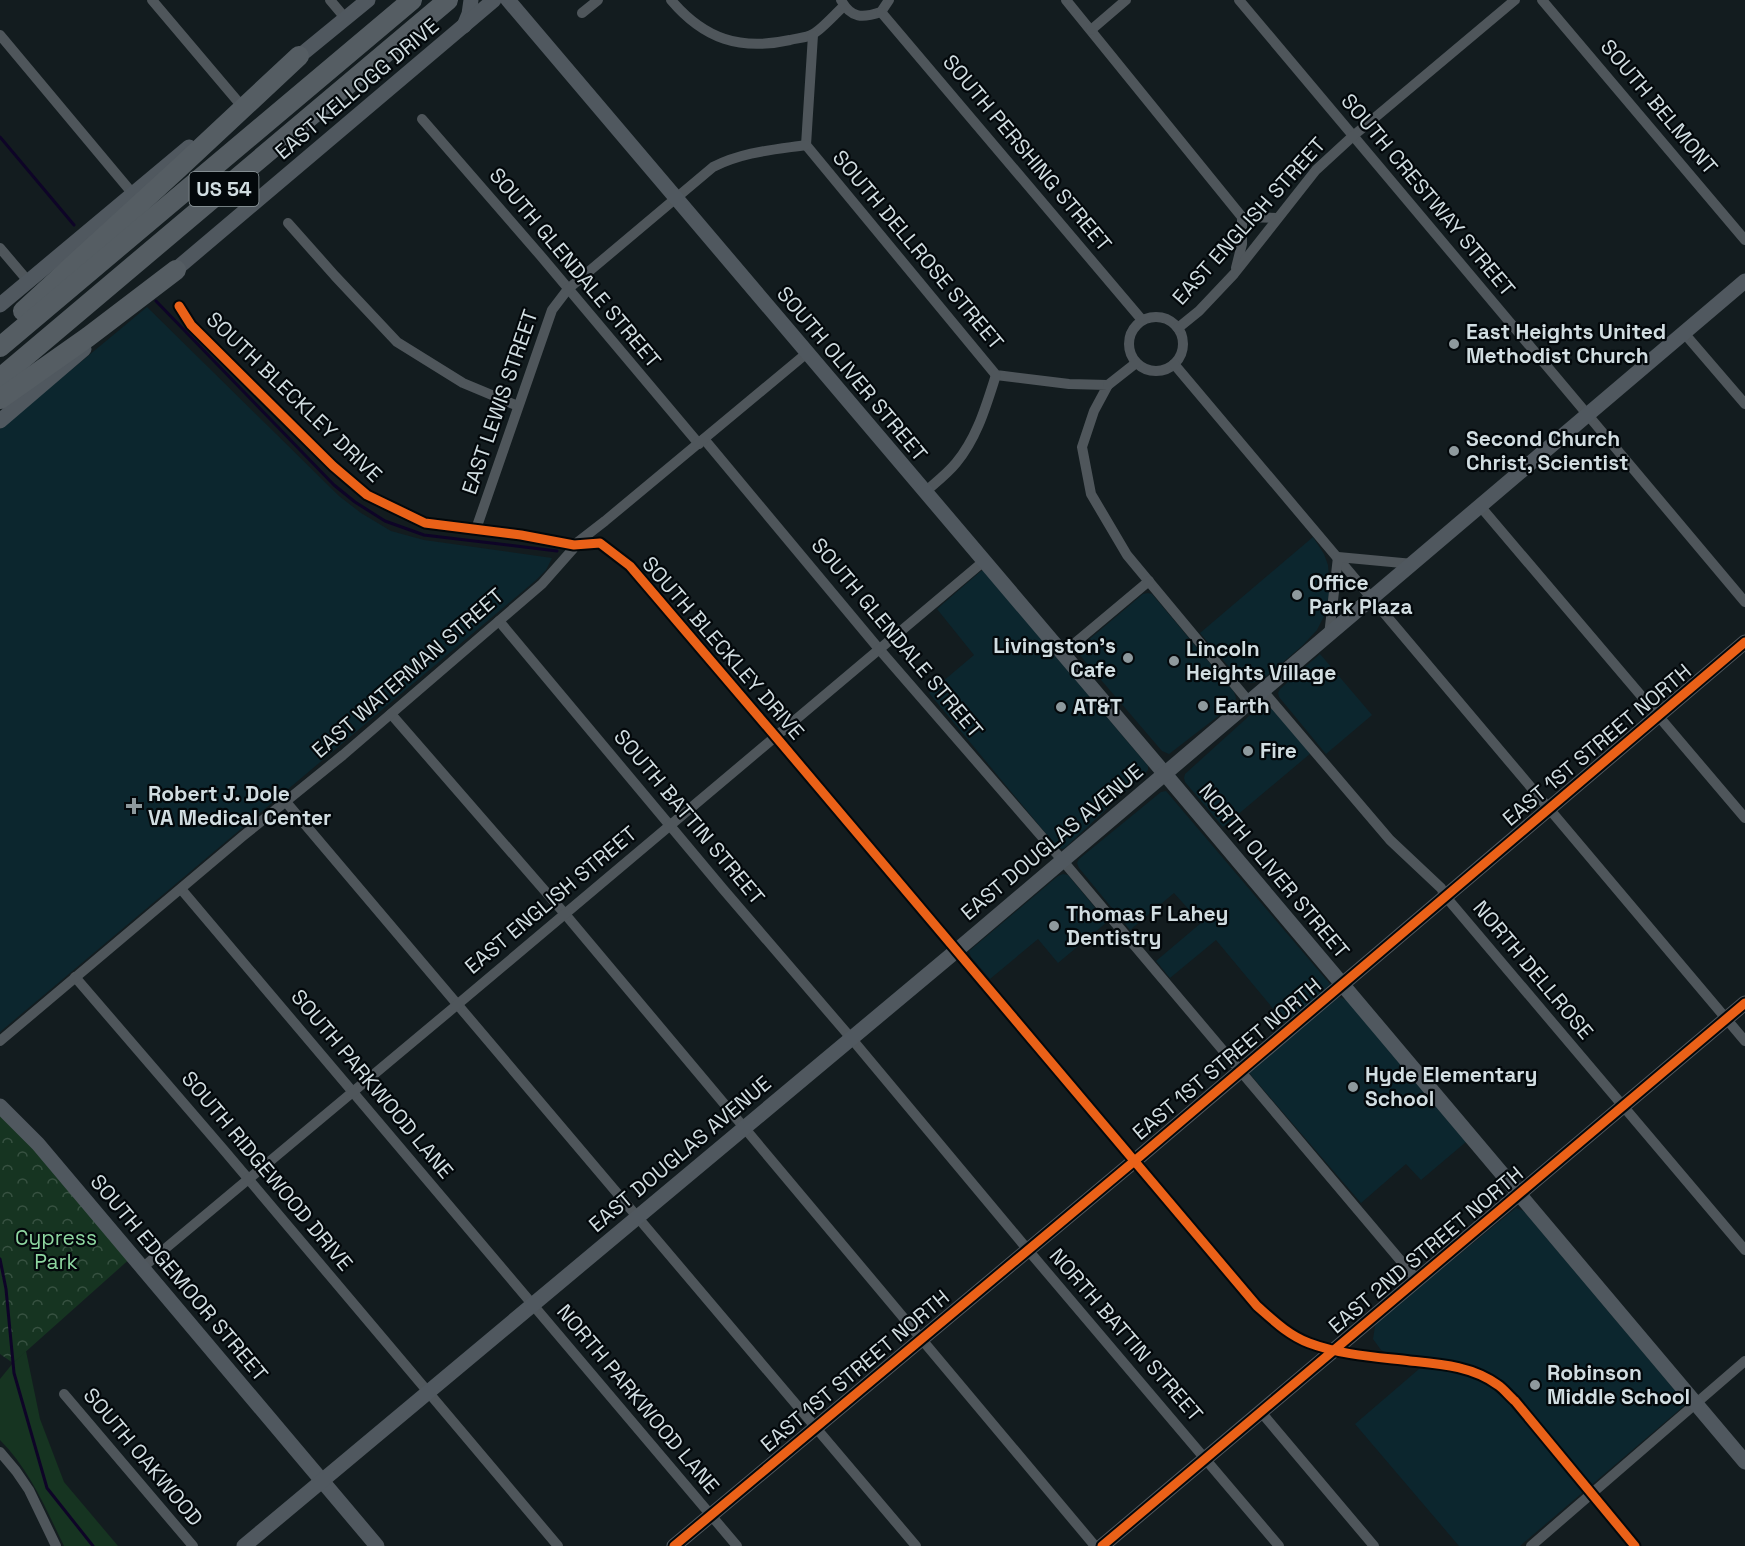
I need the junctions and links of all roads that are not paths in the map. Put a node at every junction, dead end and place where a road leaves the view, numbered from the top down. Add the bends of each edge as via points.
1 (152, 0) edge
2 (330, 0) edge
3 (368, 0) edge
4 (412, 0) edge
5 (448, 0) edge
6 (471, 0) edge
7 (494, 0) edge
8 (508, 0) edge
9 (598, 0) edge
10 (671, 0) edge
11 (889, 0) edge
12 (1066, 0) edge
13 (1126, 0) edge
14 (1239, 0) edge
15 (1515, 0) edge
16 (1542, 0) edge
17 (842, 3) edge
18 (882, 12) junction
19 (582, 13) dead end
20 (346, 19) junction
21 (464, 26) junction
22 (1090, 30) junction
23 (813, 34) junction
24 (0, 35) edge
25 (299, 56) junction
26 (240, 104) junction
27 (422, 119) dead end
28 (1353, 136) junction
29 (806, 145) junction
30 (133, 194) junction
31 (675, 198) junction
32 (1242, 217) junction
33 (1277, 218) junction
34 (288, 223) dead end
35 (1745, 240) edge
36 (0, 248) edge
37 (176, 270) junction
38 (1234, 274) junction
39 (28, 281) junction
40 (1745, 281) edge
41 (568, 289) junction
42 (0, 305) edge
43 (179, 306) dead end
44 (1142, 320) junction
45 (1178, 328) junction
46 (0, 333) edge
47 (1684, 333) junction
48 (0, 347) edge
49 (807, 353) junction
50 (1136, 363) junction
51 (1174, 364) junction
52 (996, 375) junction
53 (0, 378) edge
54 (1108, 385) junction
55 (0, 399) edge
56 (1745, 404) edge
57 (518, 406) junction
58 (1588, 414) junction
59 (0, 421) edge
60 (701, 441) junction
61 (925, 492) junction
62 (1480, 506) junction
63 (477, 529) junction
64 (574, 545) junction
65 (1338, 557) junction
66 (984, 561) junction
67 (1413, 564) junction
68 (1149, 581) junction
69 (1371, 599) junction
70 (1745, 602) edge
71 (499, 621) junction
72 (1329, 635) junction
73 (1745, 642) edge
74 (879, 649) junction
75 (1063, 653) junction
76 (1263, 691) junction
77 (1250, 703) junction
78 (391, 714) junction
79 (1659, 716) junction
80 (776, 737) junction
81 (1165, 774) junction
82 (286, 802) junction
83 (1549, 809) junction
84 (1745, 818) edge
85 (670, 826) junction
86 (1063, 861) junction
87 (181, 889) junction
88 (1446, 897) junction
89 (565, 914) junction
90 (956, 951) junction
91 (75, 977) junction
92 (1342, 985) junction
93 (1745, 1003) edge
94 (458, 1004) junction
95 (1726, 1019) junction
96 (850, 1038) junction
97 (0, 1041) edge
98 (1745, 1041) edge
99 (1240, 1072) junction
100 (353, 1092) junction
101 (0, 1106) edge
102 (1623, 1107) junction
103 (745, 1128) junction
104 (1134, 1162) junction
105 (248, 1180) junction
106 (1519, 1195) junction
107 (639, 1217) junction
108 (1028, 1250) junction
109 (1745, 1250) edge
110 (142, 1268) junction
111 (1417, 1281) junction
112 (532, 1304) junction
113 (922, 1338) junction
114 (1334, 1350) junction
115 (1745, 1361) edge
116 (428, 1391) junction
117 (64, 1394) dead end
118 (1696, 1404) junction
119 (1261, 1412) junction
120 (816, 1427) junction
121 (0, 1452) edge
122 (1206, 1458) junction
123 (1745, 1462) edge
124 (322, 1481) junction
125 (1592, 1494) junction
126 (711, 1515) junction
127 (56, 1546) edge
128 (193, 1546) edge
129 (244, 1546) edge
130 (377, 1546) edge
131 (558, 1546) edge
132 (674, 1546) edge
133 (737, 1546) edge
134 (916, 1546) edge
135 (1095, 1546) edge
136 (1102, 1546) edge
137 (1279, 1546) edge
138 (1374, 1546) edge
139 (1531, 1546) edge
140 (1635, 1546) edge

1 - 26 street
2 - 20 street
3 - 20 main road
4 - 48 highway, US 54
5 - 53 highway, US 54
6 - 21 main road
7 - 21 main road, EAST KELLOGG DRIVE
8 - 31 main road, SOUTH OLIVER STREET
9 - 19 street
10 - 23 street via 692,22 733,42 773,44
11 - 18 street
12 - 22 street
13 - 22 street
14 - 28 street, SOUTH CRESTWAY STREET
15 - 28 street, EAST ENGLISH STREET
16 - 35 street, SOUTH BELMONT
17 - 18 street via 858,16
17 - 23 street
18 - 44 street, SOUTH PERSHING STREET
20 - 25 main road
21 - 37 main road, EAST KELLOGG DRIVE
22 - 32 street
23 - 29 street, SOUTH DELLROSE STREET
24 - 30 street
25 - 26 main road
25 - 46 highway
26 - 30 main road
27 - 41 street, SOUTH GLENDALE STREET
28 - 33 street, EAST ENGLISH STREET via 1316,170
28 - 58 street, SOUTH CRESTWAY STREET
29 - 31 street, EAST LEWIS STREET via 729,159
29 - 52 street, SOUTH DELLROSE STREET
30 - 39 main road
31 - 41 street, EAST LEWIS STREET
31 - 49 main road, SOUTH OLIVER STREET
32 - 33 street
32 - 38 street via 1242,244
33 - 38 street, EAST ENGLISH STREET
34 - 57 street via 397,342 463,383
36 - 39 street
37 - 55 highway
37 - 59 main road, EAST KELLOGG DRIVE
38 - 45 street, EAST ENGLISH STREET
39 - 42 main road
40 - 47 main road, EAST DOUGLAS AVENUE
41 - 57 street, EAST LEWIS STREET via 552,310
41 - 60 street, SOUTH GLENDALE STREET
43 - 63 street, SOUTH BLECKLEY DRIVE via 191,325 367,495 425,523
44 - 45 street via 1163,318
44 - 50 street via 1129,340
45 - 51 street via 1183,348
47 - 56 street
47 - 58 main road, EAST DOUGLAS AVENUE
49 - 60 street, EAST WATERMAN STREET
49 - 61 main road, SOUTH OLIVER STREET
50 - 51 street via 1153,371
50 - 54 street
51 - 65 street
52 - 54 street, SOUTH DELLROSE STREET
52 - 61 street via 971,441 955,465
54 - 68 street via 1082,447 1090,494 1127,555
57 - 63 street, EAST LEWIS STREET
58 - 62 main road, EAST DOUGLAS AVENUE
58 - 70 street, SOUTH CRESTWAY STREET
60 - 64 street, EAST WATERMAN STREET
60 - 74 street, SOUTH GLENDALE STREET
61 - 66 main road, SOUTH OLIVER STREET
62 - 67 main road, EAST DOUGLAS AVENUE
62 - 79 street
63 - 64 street, SOUTH BLECKLEY DRIVE
64 - 71 street, EAST WATERMAN STREET via 542,584
64 - 80 street, SOUTH BLECKLEY DRIVE via 600,543 630,566
65 - 67 street
65 - 69 street
65 - 72 street
66 - 74 street, EAST ENGLISH STREET
66 - 75 main road, SOUTH OLIVER STREET
67 - 69 main road, EAST DOUGLAS AVENUE
68 - 75 street
68 - 77 street
69 - 72 main road, EAST DOUGLAS AVENUE
69 - 83 street
71 - 78 street, EAST WATERMAN STREET
71 - 85 street, SOUTH BATTIN STREET
72 - 76 main road, EAST DOUGLAS AVENUE
73 - 79 main road, EAST 1ST STREET NORTH
74 - 80 street, EAST ENGLISH STREET
74 - 86 street, SOUTH GLENDALE STREET
75 - 81 main road, SOUTH OLIVER STREET
76 - 77 main road, EAST DOUGLAS AVENUE
76 - 88 street, NORTH DELLROSE via 1390,840
77 - 81 main road, EAST DOUGLAS AVENUE
78 - 82 street, EAST WATERMAN STREET
78 - 89 street
79 - 83 main road, EAST 1ST STREET NORTH
79 - 84 street
80 - 85 street, EAST ENGLISH STREET
80 - 90 street, SOUTH BLECKLEY DRIVE
81 - 86 main road, EAST DOUGLAS AVENUE
81 - 92 main road, NORTH OLIVER STREET
82 - 87 street, EAST WATERMAN STREET
82 - 94 street
83 - 88 main road, EAST 1ST STREET NORTH
83 - 95 street
85 - 89 street, EAST ENGLISH STREET
85 - 96 street, SOUTH BATTIN STREET
86 - 90 main road, EAST DOUGLAS AVENUE
86 - 99 street, SOUTH GLENDALE STREET
87 - 91 street, EAST WATERMAN STREET
87 - 100 street, SOUTH PARKWOOD LANE
88 - 92 main road, EAST 1ST STREET NORTH
88 - 102 street, NORTH DELLROSE
89 - 94 street, EAST ENGLISH STREET
89 - 103 street
90 - 96 main road, EAST DOUGLAS AVENUE
90 - 104 street, SOUTH BLECKLEY DRIVE
91 - 97 street, EAST WATERMAN STREET
91 - 105 street, SOUTH RIDGEWOOD DRIVE
92 - 99 main road, EAST 1ST STREET NORTH
92 - 106 main road, NORTH OLIVER STREET
93 - 95 main road, EAST 2ND STREET NORTH
94 - 100 street, EAST ENGLISH STREET
94 - 107 street
95 - 98 street
95 - 102 main road, EAST 2ND STREET NORTH
96 - 103 main road, EAST DOUGLAS AVENUE
96 - 108 street, NORTH BATTIN STREET
99 - 104 main road, EAST 1ST STREET NORTH
99 - 111 street, SOUTH GLENDALE STREET
100 - 105 street, EAST ENGLISH STREET
100 - 112 street, SOUTH PARKWOOD LANE
101 - 110 main road, SOUTH EDGEMOOR STREET via 38,1144
102 - 106 main road, EAST 2ND STREET NORTH
102 - 109 street, NORTH DELLROSE
103 - 107 main road, EAST DOUGLAS AVENUE
103 - 113 street
104 - 108 main road, EAST 1ST STREET NORTH
104 - 114 street, SOUTH BLECKLEY DRIVE via 1257,1306 1282,1329 1308,1343
105 - 110 street, EAST ENGLISH STREET
105 - 116 street, SOUTH RIDGEWOOD DRIVE
106 - 111 main road, EAST 2ND STREET NORTH
106 - 118 main road, NORTH OLIVER STREET
107 - 112 main road, EAST DOUGLAS AVENUE
107 - 120 street
108 - 113 main road, EAST 1ST STREET NORTH
108 - 122 street, NORTH BATTIN STREET
110 - 124 main road, SOUTH EDGEMOOR STREET
111 - 114 main road, EAST 2ND STREET NORTH
112 - 116 main road, EAST DOUGLAS AVENUE
112 - 126 street, NORTH PARKWOOD LANE
113 - 120 main road, EAST 1ST STREET NORTH
113 - 135 street
114 - 119 main road, EAST 2ND STREET NORTH
114 - 125 street, SOUTH BLECKLEY DRIVE via 1457,1366 1498,1385
115 - 118 street
116 - 124 main road, EAST DOUGLAS AVENUE
116 - 131 street, SOUTH RIDGEWOOD DRIVE
117 - 128 street, SOUTH OAKWOOD
118 - 123 main road, NORTH OLIVER STREET
118 - 125 street
119 - 122 main road, EAST 2ND STREET NORTH
119 - 138 street
120 - 126 main road, EAST 1ST STREET NORTH
120 - 134 street
121 - 127 street via 29,1490
122 - 136 main road, EAST 2ND STREET NORTH
122 - 137 street, NORTH BATTIN STREET
124 - 129 main road, EAST DOUGLAS AVENUE
124 - 130 main road, SOUTH EDGEMOOR STREET
125 - 139 street
125 - 140 street, SOUTH BLECKLEY DRIVE
126 - 132 main road, EAST 1ST STREET NORTH
126 - 133 street, NORTH PARKWOOD LANE

